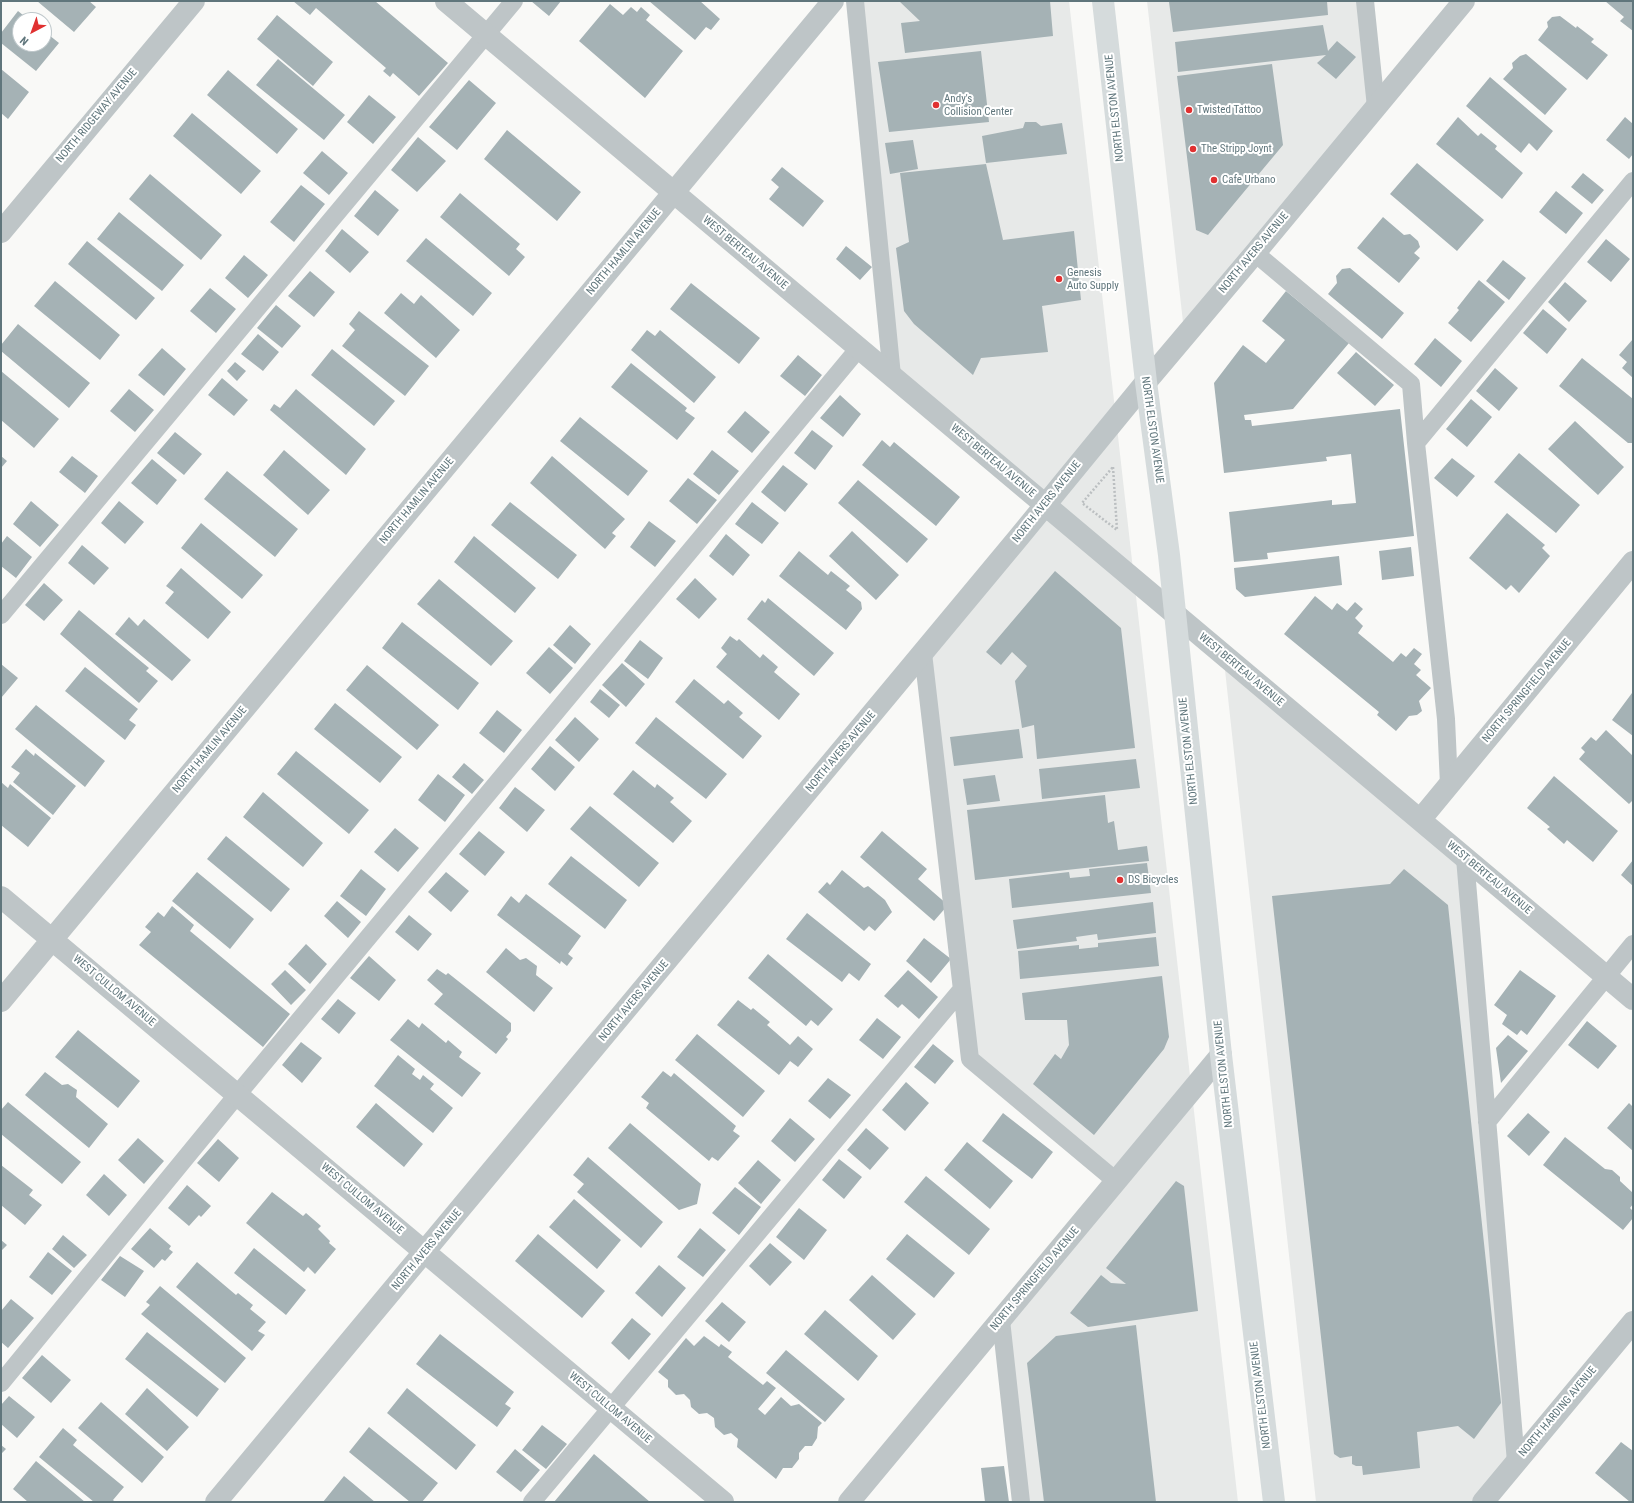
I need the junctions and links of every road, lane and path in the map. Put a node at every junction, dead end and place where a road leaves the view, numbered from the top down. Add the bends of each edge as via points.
1 (194, 1) edge
2 (446, 1) edge
3 (514, 1) edge
4 (833, 1) edge
5 (855, 1) edge
6 (1103, 1) edge
7 (1365, 1) edge
8 (1464, 1) edge
9 (486, 35) junction
10 (1376, 107) junction
11 (1633, 181) edge
12 (674, 192) junction
13 (1, 232) edge
14 (1255, 253) junction
15 (859, 348) junction
16 (892, 376) junction
17 (1146, 382) junction
18 (1416, 443) junction
19 (1045, 505) junction
20 (1117, 530) joint
21 (1633, 562) edge
22 (1174, 613) junction
23 (1, 615) edge
24 (923, 653) junction
25 (1449, 785) junction
26 (1420, 820) junction
27 (1465, 858) junction
28 (1, 897) edge
29 (52, 940) junction
30 (1633, 944) edge
31 (1606, 976) junction
32 (962, 989) junction
33 (1633, 999) edge
34 (1, 1001) edge
35 (1221, 1055) junction
36 (237, 1095) junction
37 (1487, 1122) junction
38 (1116, 1181) junction
39 (425, 1252) junction
40 (1001, 1320) junction
41 (1633, 1322) edge
42 (1, 1383) edge
43 (610, 1408) junction
44 (1516, 1462) junction
45 (216, 1502) edge
46 (532, 1502) edge
47 (723, 1502) edge
48 (849, 1502) edge
49 (1021, 1502) edge
50 (1274, 1502) edge
51 (1483, 1502) edge

1 - 13 street, NORTH RIDGEWAY AVENUE
2 - 9 street, WEST BERTEAU AVENUE
3 - 9 lane
4 - 12 street, NORTH HAMLIN AVENUE
5 - 16 lane
6 - 17 main road, NORTH ELSTON AVENUE
7 - 10 lane
8 - 10 street, NORTH AVERS AVENUE
9 - 12 street, WEST BERTEAU AVENUE
9 - 23 lane
10 - 14 street, NORTH AVERS AVENUE
11 - 18 lane
12 - 15 street, WEST BERTEAU AVENUE
12 - 29 street, NORTH HAMLIN AVENUE
14 - 17 street, NORTH AVERS AVENUE
14 - 18 lane via 1411,384
15 - 16 street, WEST BERTEAU AVENUE
15 - 36 lane
16 - 19 street, WEST BERTEAU AVENUE
17 - 19 street, NORTH AVERS AVENUE
17 - 22 main road, NORTH ELSTON AVENUE via 1169,555
18 - 25 lane via 1446,719
19 - 22 street, WEST BERTEAU AVENUE
19 - 24 street, NORTH AVERS AVENUE
20 - 20 path via 1082,503 1113,467 1116,515
21 - 25 street, NORTH SPRINGFIELD AVENUE
22 - 26 street, WEST BERTEAU AVENUE
22 - 35 main road, NORTH ELSTON AVENUE
24 - 32 lane
24 - 39 street, NORTH AVERS AVENUE
25 - 26 street, NORTH SPRINGFIELD AVENUE
26 - 27 street, WEST BERTEAU AVENUE
27 - 31 street, WEST BERTEAU AVENUE
27 - 37 lane
28 - 29 street, WEST CULLOM AVENUE
29 - 34 street, NORTH HAMLIN AVENUE
29 - 36 street, WEST CULLOM AVENUE
30 - 31 lane
31 - 33 street, WEST BERTEAU AVENUE
31 - 37 lane
32 - 38 lane via 970,1059
32 - 43 lane
35 - 38 street, NORTH SPRINGFIELD AVENUE
35 - 50 main road, NORTH ELSTON AVENUE
36 - 39 street, WEST CULLOM AVENUE
36 - 42 lane
37 - 44 lane
38 - 40 street, NORTH SPRINGFIELD AVENUE
39 - 43 street, WEST CULLOM AVENUE
39 - 45 street, NORTH AVERS AVENUE
40 - 48 street, NORTH SPRINGFIELD AVENUE
40 - 49 lane
41 - 44 street, NORTH HARDING AVENUE
43 - 46 lane
43 - 47 street, WEST CULLOM AVENUE
44 - 51 street, NORTH HARDING AVENUE

